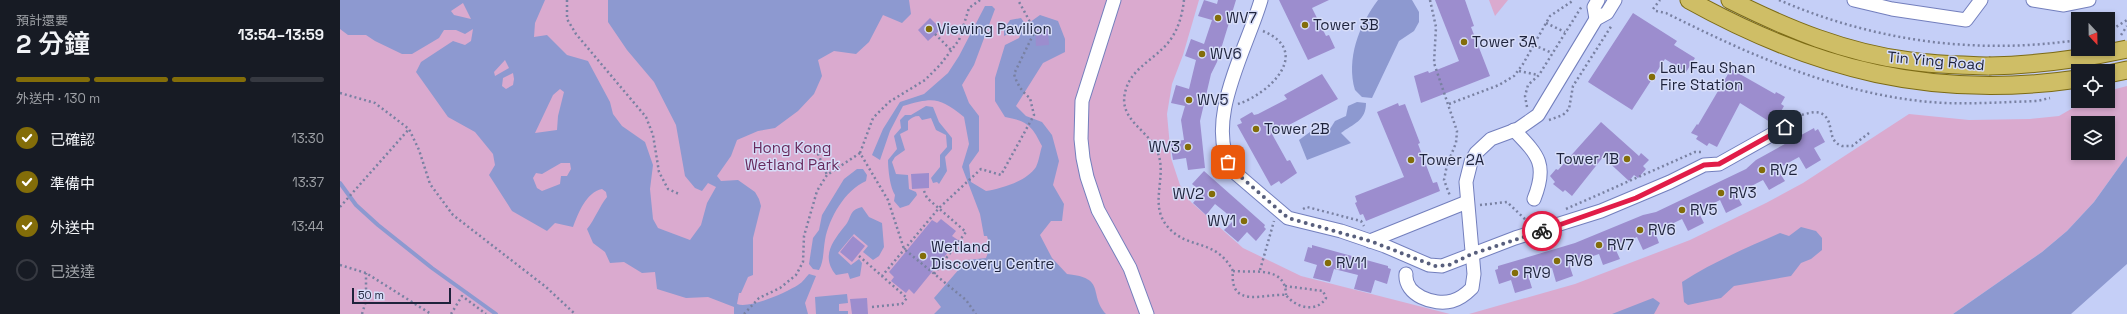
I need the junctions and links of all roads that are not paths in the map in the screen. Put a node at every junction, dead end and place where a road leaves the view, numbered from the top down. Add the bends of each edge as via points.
1 (1114, 0) edge
2 (1261, 0) edge
3 (1598, 0) edge
4 (1615, 0) edge
5 (1689, 0) edge
6 (1730, 0) edge
7 (1854, 0) edge
8 (1981, 0) edge
9 (2033, 0) edge
10 (2089, 0) edge
11 (1596, 20) junction
12 (2127, 49) edge
13 (2127, 70) edge
14 (2115, 73) edge
15 (2071, 80) edge
16 (1788, 124) road end
17 (1514, 130) junction
18 (1534, 199) dead end
19 (1472, 204) junction
20 (1368, 235) junction
21 (1472, 254) junction
22 (1406, 274) dead end
23 (1147, 314) edge

1 - 23 street via 1082,101 1082,152 1098,210 1130,268
2 - 20 street via 1226,103 1222,139 1228,162 1233,170 1288,218
3 - 11 street via 1594,7
4 - 11 street via 1607,13
5 - 15 main road, Tin Ying Road via 1776,43 1841,66 1904,80 1989,86
6 - 12 main road, Tin Ying Road, bridge via 1790,29 1844,47 1911,61 1989,66 2055,62
7 - 8 street via 1892,9 1966,20
9 - 10 street via 2064,4
11 - 17 street via 1532,121
13 - 14 main road
16 - 21 street via 1719,164 1704,165 1601,211
17 - 18 street via 1539,159 1542,170
17 - 19 street via 1491,139 1476,153 1467,172 1466,182
19 - 20 street
19 - 21 street
20 - 21 street via 1435,266 1449,265
21 - 22 street via 1472,288 1456,300 1437,302 1412,292 1407,287

